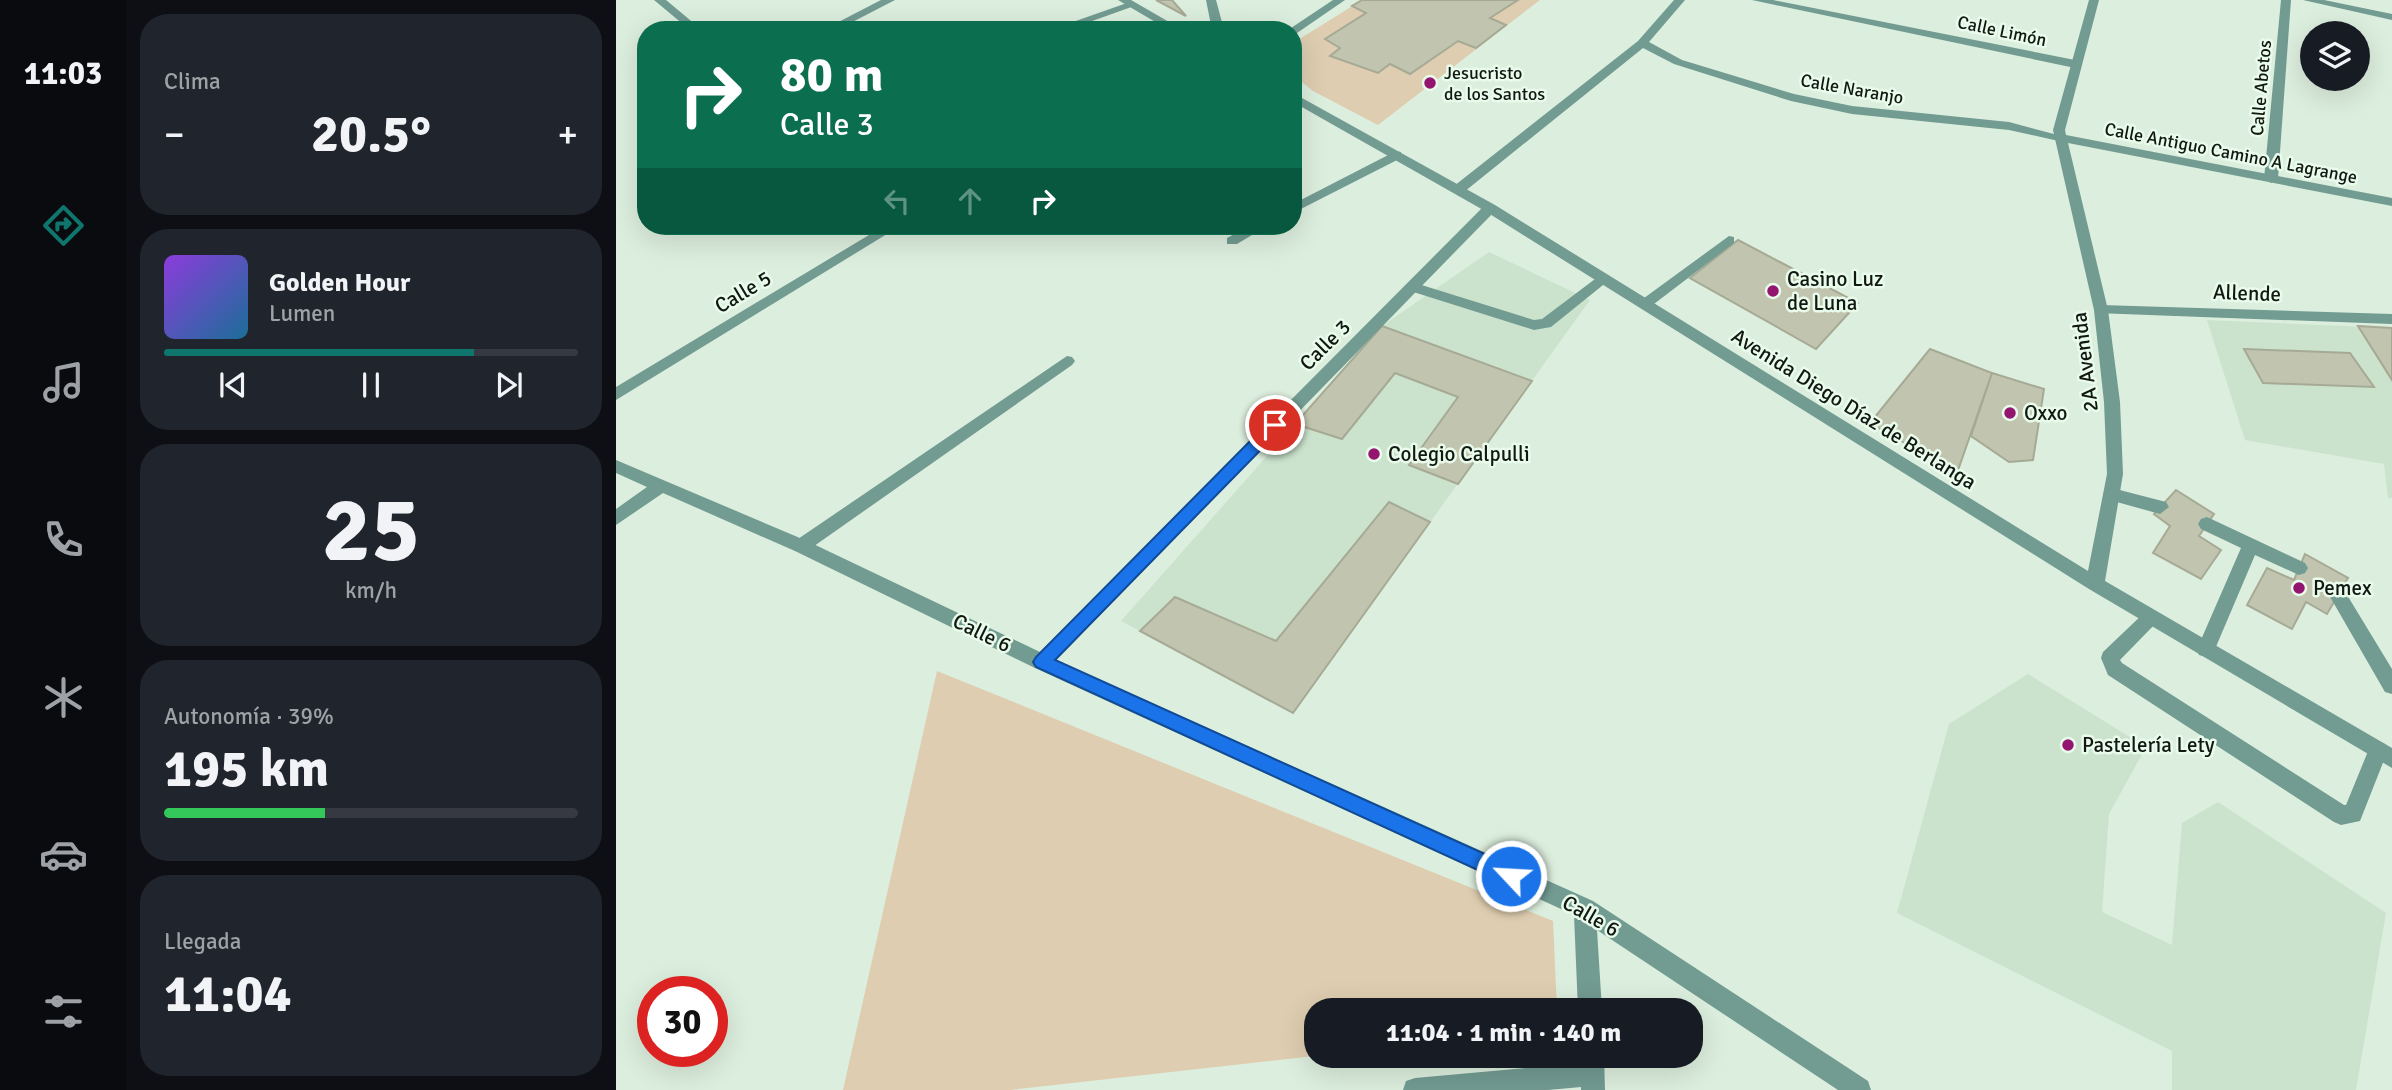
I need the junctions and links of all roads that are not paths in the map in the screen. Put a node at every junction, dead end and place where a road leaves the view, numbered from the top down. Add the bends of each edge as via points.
1 (659, 0) edge
2 (890, 0) edge
3 (1212, 0) edge
4 (1340, 0) edge
5 (1680, 0) edge
6 (1757, 0) edge
7 (2094, 0) edge
8 (2286, 0) edge
9 (2308, 0) edge
10 (1127, 2) edge
11 (2392, 17) edge
12 (686, 21) edge
13 (847, 21) edge
14 (1078, 21) edge
15 (1162, 21) edge
16 (1216, 21) edge
17 (1302, 25) edge
18 (1642, 43) junction
19 (2075, 64) junction
20 (1302, 102) edge
21 (2063, 138) junction
22 (1396, 155) junction
23 (2271, 179) junction
24 (1459, 189) junction
25 (2392, 202) edge
26 (1302, 204) edge
27 (1490, 208) junction
28 (878, 235) edge
29 (1244, 235) edge
30 (1729, 240) dead end
31 (1232, 241) dead end
32 (1603, 278) junction
33 (1412, 287) junction
34 (1645, 304) junction
35 (2101, 310) junction
36 (2392, 319) edge
37 (1067, 361) dead end
38 (616, 394) edge
39 (616, 466) edge
40 (659, 487) junction
41 (2112, 494) junction
42 (2160, 506) dead end
43 (616, 518) edge
44 (2207, 524) dead end
45 (2251, 545) junction
46 (801, 546) junction
47 (2299, 568) dead end
48 (2095, 584) junction
49 (2338, 595) dead end
50 (2151, 617) junction
51 (2206, 649) junction
52 (1042, 662) junction
53 (2392, 686) edge
54 (2385, 755) edge
55 (1585, 909) junction
56 (1589, 998) edge
57 (1592, 1073) edge
58 (1415, 1090) edge
59 (1859, 1090) edge

1 - 12 street
2 - 13 street
3 - 16 street
4 - 17 street
5 - 18 street
6 - 19 street, Calle Limón
7 - 19 street, 2A Avenida
8 - 23 street, Calle Abetos
9 - 11 street
10 - 14 street
10 - 15 street
18 - 21 street, Calle Naranjo via 1678,62 1791,97 1852,110 2009,127
18 - 24 street
19 - 21 street, 2A Avenida via 2060,123
20 - 22 street, Avenida Diego Díaz de Berlanga
21 - 23 street, Calle Antiguo Camino A Lagrange
21 - 35 street, 2A Avenida
22 - 24 street, Avenida Diego Díaz de Berlanga
22 - 26 street
23 - 25 street, Calle Antiguo Camino A Lagrange
24 - 27 street, Avenida Diego Díaz de Berlanga
27 - 32 street, Avenida Diego Díaz de Berlanga
27 - 33 street, Calle 3
28 - 38 street, Calle 5
29 - 31 street
30 - 34 street
32 - 33 street via 1546,323 1534,326
32 - 34 street, Avenida Diego Díaz de Berlanga
33 - 52 street, Calle 3
34 - 48 street, Avenida Diego Díaz de Berlanga
35 - 36 street, Allende
35 - 41 street, 2A Avenida via 2112,402
37 - 46 street
39 - 40 street, Calle 6
40 - 43 street
40 - 46 street, Calle 6
41 - 42 street
41 - 48 street, 2A Avenida
44 - 45 street
45 - 47 street
45 - 51 street
46 - 52 street, Calle 6
48 - 50 street, Avenida Diego Díaz de Berlanga
49 - 53 street
50 - 51 street, Avenida Diego Díaz de Berlanga
50 - 54 street via 2110,658 2115,669 2341,816 2353,814
51 - 54 street, Avenida Diego Díaz de Berlanga
52 - 55 street, Calle 6
55 - 56 street
55 - 59 street, Calle 6
57 - 58 street

